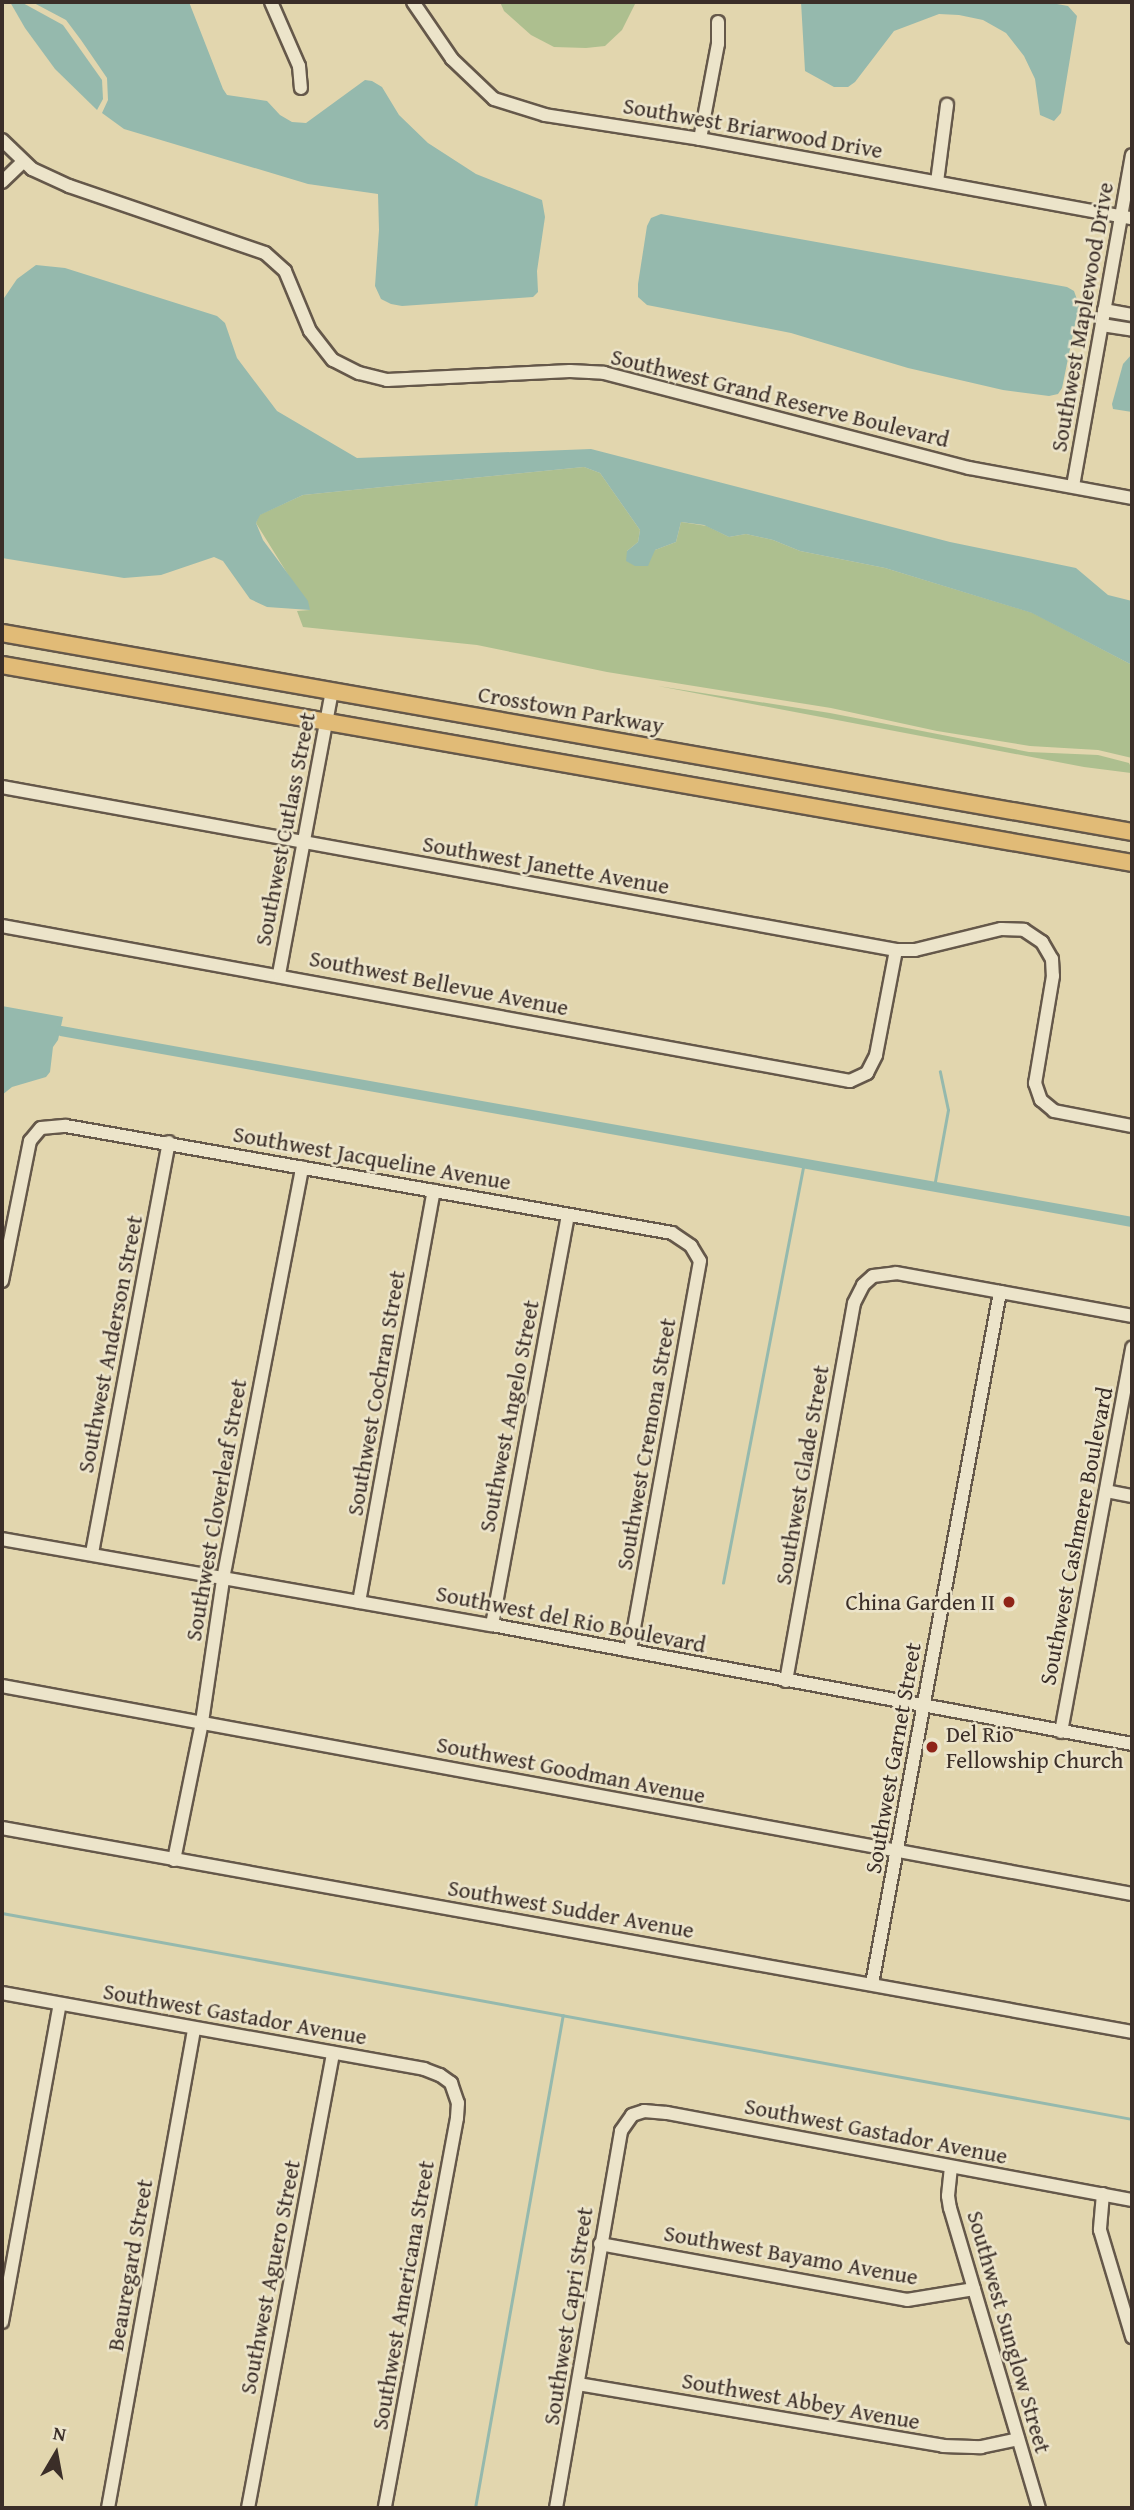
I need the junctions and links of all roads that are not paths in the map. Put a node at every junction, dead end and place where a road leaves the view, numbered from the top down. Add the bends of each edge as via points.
1 (271, 2) edge
2 (413, 2) edge
3 (718, 22) dead end
4 (301, 88) dead end
5 (947, 105) dead end
6 (700, 139) junction
7 (2, 140) edge
8 (1132, 155) edge
9 (23, 162) junction
10 (2, 182) edge
11 (937, 182) junction
12 (1127, 217) edge
13 (1104, 310) junction
14 (1132, 315) edge
15 (1102, 325) junction
16 (1132, 330) edge
17 (1073, 486) junction
18 (1132, 498) edge
19 (2, 633) edge
20 (2, 665) edge
21 (332, 692) junction
22 (327, 722) junction
23 (2, 787) edge
24 (1132, 832) edge
25 (305, 843) junction
26 (1132, 863) edge
27 (2, 926) edge
28 (896, 950) junction
29 (279, 974) junction
30 (1132, 1126) edge
31 (169, 1142) junction
32 (302, 1168) junction
33 (434, 1191) junction
34 (568, 1216) junction
35 (691, 1246) joint
36 (2, 1281) edge
37 (1000, 1292) junction
38 (1132, 1316) edge
39 (1132, 1348) edge
40 (1106, 1491) junction
41 (1132, 1496) edge
42 (2, 1539) edge
43 (92, 1553) junction
44 (223, 1579) junction
45 (359, 1602) junction
46 (492, 1625) junction
47 (630, 1651) junction
48 (786, 1681) junction
49 (2, 1686) edge
50 (923, 1707) junction
51 (202, 1721) junction
52 (1061, 1731) junction
53 (1132, 1744) edge
54 (2, 1828) edge
55 (897, 1853) junction
56 (174, 1860) junction
57 (1132, 1894) edge
58 (872, 1984) junction
59 (2, 1993) edge
60 (60, 2004) junction
61 (194, 2030) junction
62 (1132, 2032) edge
63 (333, 2053) junction
64 (455, 2090) joint
65 (621, 2131) joint
66 (951, 2166) junction
67 (1102, 2194) junction
68 (1132, 2200) edge
69 (600, 2244) junction
70 (974, 2289) junction
71 (2, 2322) edge
72 (1132, 2337) edge
73 (578, 2384) junction
74 (1018, 2439) junction
75 (108, 2508) edge
76 (248, 2508) edge
77 (385, 2508) edge
78 (556, 2508) edge
79 (1039, 2508) edge

1 - 4 street via 299,66
2 - 6 street, Southwest Briarwood Drive via 452,59 494,99 545,115
3 - 6 street
5 - 11 street
6 - 11 street, Southwest Briarwood Drive
7 - 9 street, Southwest Grand Reserve Boulevard
8 - 12 street, Southwest Maplewood Drive
9 - 10 street
9 - 17 street, Southwest Grand Reserve Boulevard via 69,186 265,253 285,271 310,331 333,360 359,373 387,380 604,373 969,468
11 - 12 street, Southwest Briarwood Drive
12 - 13 street, Southwest Maplewood Drive
13 - 14 street
13 - 15 street, Southwest Maplewood Drive
15 - 16 street
15 - 17 street, Southwest Maplewood Drive
17 - 18 street, Southwest Grand Reserve Boulevard
19 - 21 main road, Crosstown Parkway
20 - 22 main road
21 - 22 street, Southwest Cutlass Street
21 - 24 main road, Crosstown Parkway
22 - 25 street, Southwest Cutlass Street
22 - 26 main road
23 - 25 street, Southwest Janette Avenue
25 - 28 street, Southwest Janette Avenue
25 - 29 street, Southwest Cutlass Street
27 - 29 street, Southwest Bellevue Avenue
28 - 29 street, Southwest Bellevue Avenue via 876,1055 867,1073 850,1081
28 - 30 street, Southwest Janette Avenue via 915,950 1000,929 1024,930 1042,942 1052,959 1053,976 1035,1083 1041,1100 1054,1111
31 - 32 street, Southwest Jacqueline Avenue
31 - 36 street, Southwest Jacqueline Avenue via 66,1126 41,1128 30,1141
31 - 43 street, Southwest Anderson Street
32 - 33 street, Southwest Jacqueline Avenue
32 - 44 street, Southwest Cloverleaf Street
33 - 34 street, Southwest Jacqueline Avenue
33 - 45 street, Southwest Cochran Street
34 - 35 street, Southwest Jacqueline Avenue via 672,1233
34 - 46 street, Southwest Angelo Street
35 - 47 street, Southwest Cremona Street via 699,1261 697,1281
37 - 38 street
37 - 48 street, Southwest Glade Street via 880,1274 867,1280 854,1303
37 - 50 street, Southwest Garnet Street
39 - 40 street, Southwest Cashmere Boulevard
40 - 41 street
40 - 52 street, Southwest Cashmere Boulevard
42 - 43 street, Southwest del Rio Boulevard
43 - 44 street, Southwest del Rio Boulevard
44 - 45 street, Southwest del Rio Boulevard
44 - 51 street, Southwest Cloverleaf Street
45 - 46 street, Southwest del Rio Boulevard
46 - 47 street, Southwest del Rio Boulevard
47 - 48 street, Southwest del Rio Boulevard
48 - 50 street, Southwest del Rio Boulevard
49 - 51 street, Southwest Goodman Avenue
50 - 52 street, Southwest del Rio Boulevard
50 - 55 street, Southwest Garnet Street
51 - 55 street, Southwest Goodman Avenue
51 - 56 street, Southwest Cloverleaf Street
52 - 53 street, Southwest del Rio Boulevard
54 - 56 street, Southwest Sudder Avenue
55 - 57 street, Southwest Goodman Avenue
55 - 58 street, Southwest Garnet Street
56 - 58 street, Southwest Sudder Avenue
58 - 62 street, Southwest Sudder Avenue
59 - 60 street, Southwest Gastador Avenue
60 - 61 street, Southwest Gastador Avenue
60 - 71 street
61 - 63 street, Southwest Gastador Avenue
61 - 75 street, Beauregard Street
63 - 64 street, Southwest Gastador Avenue via 434,2072
63 - 76 street, Southwest Aguero Street
64 - 77 street, Southwest Americana Street via 457,2118
65 - 66 street, Southwest Gastador Avenue via 632,2115 652,2111
65 - 69 street, Southwest Capri Street
66 - 67 street, Southwest Gastador Avenue
66 - 70 street, Southwest Sunglow Street via 950,2208
67 - 68 street, Southwest Gastador Avenue
67 - 72 street via 1100,2231
69 - 70 street, Southwest Bayamo Avenue via 907,2300
69 - 73 street, Southwest Capri Street
70 - 74 street, Southwest Sunglow Street
73 - 74 street, Southwest Abbey Avenue via 943,2446 981,2447
73 - 78 street, Southwest Capri Street
74 - 79 street, Southwest Sunglow Street

